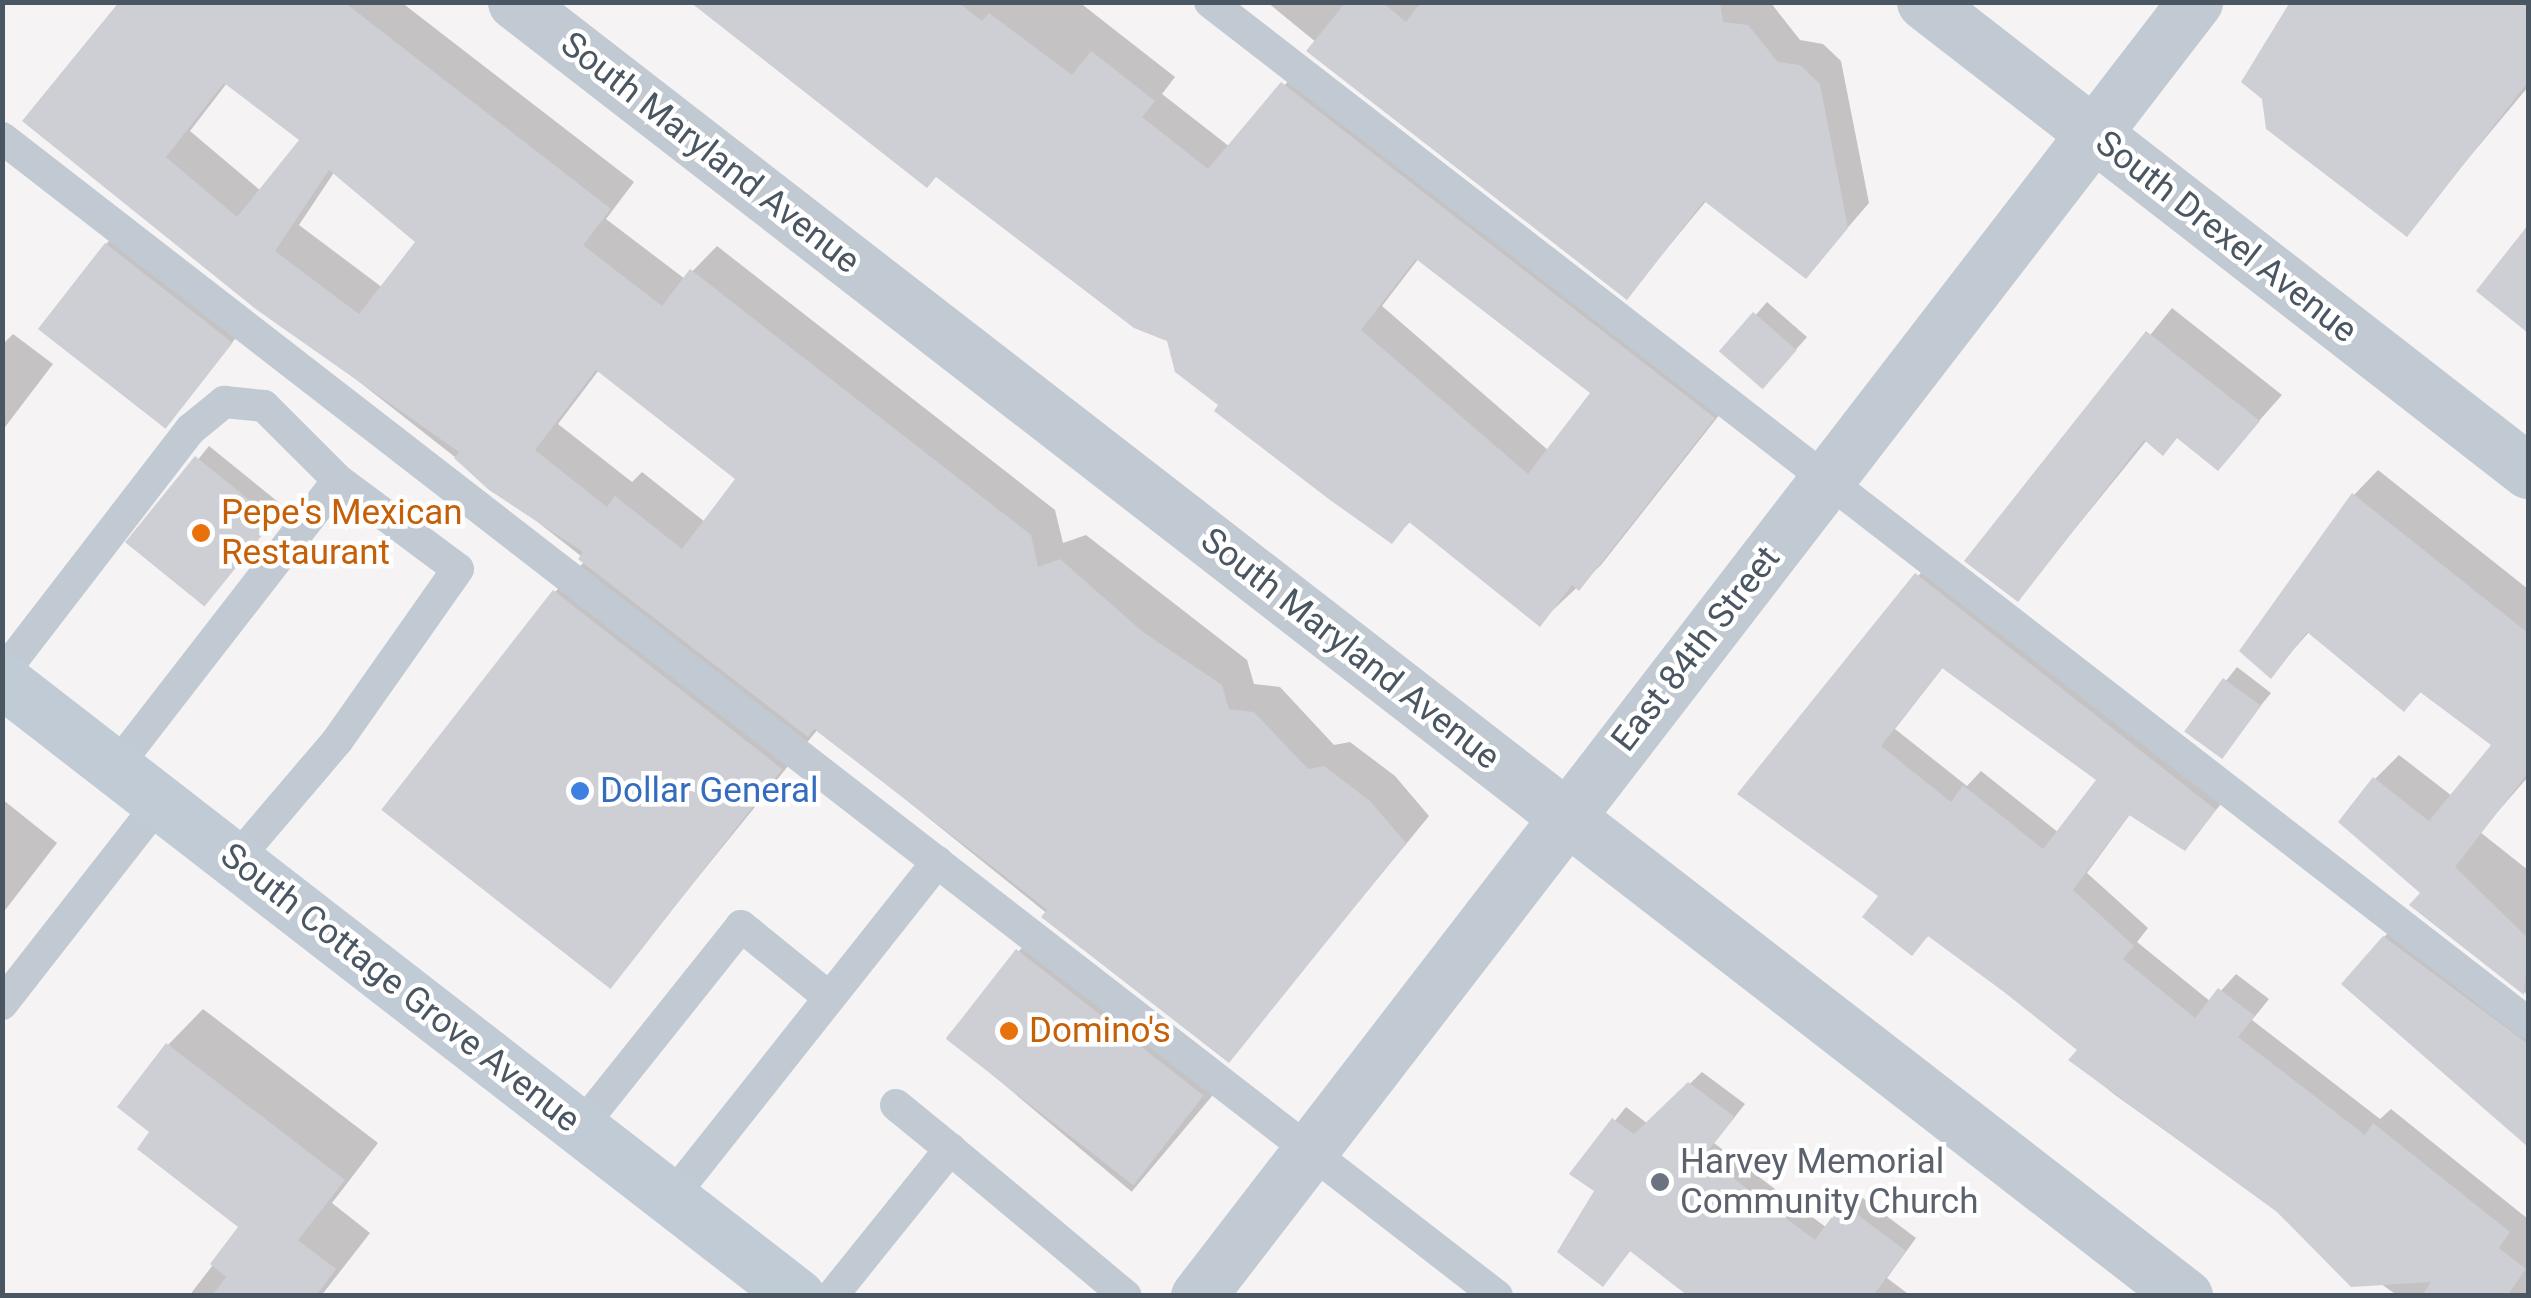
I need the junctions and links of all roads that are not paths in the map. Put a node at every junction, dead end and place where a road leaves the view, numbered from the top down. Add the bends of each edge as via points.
1 (515, 2) edge
2 (1210, 2) edge
3 (1924, 2) edge
4 (2195, 2) edge
5 (2093, 134) junction
6 (2, 138) edge
7 (2528, 471) edge
8 (338, 480) junction
9 (1827, 480) junction
10 (2, 677) edge
11 (115, 768) junction
12 (160, 802) junction
13 (1567, 816) junction
14 (235, 861) junction
15 (937, 862) junction
16 (830, 998) junction
17 (2, 1004) edge
18 (2528, 1023) edge
19 (896, 1105) dead end
20 (580, 1128) junction
21 (950, 1149) junction
22 (1310, 1150) junction
23 (671, 1198) junction
24 (797, 1296) edge
25 (832, 1296) edge
26 (1126, 1296) edge
27 (1198, 1296) edge
28 (1497, 1296) edge
29 (2185, 1296) edge

1 - 13 street, South Maryland Avenue
2 - 9 lane
3 - 5 street, South Drexel Avenue
4 - 5 street, East 84th Street
5 - 7 street, South Drexel Avenue
5 - 9 street, East 84th Street
6 - 15 lane
8 - 10 lane via 264,406 224,402 190,429
8 - 11 lane
8 - 14 lane via 458,569 337,741
9 - 13 street, East 84th Street
9 - 18 lane
10 - 11 main road, South Cottage Grove Avenue
11 - 12 main road, South Cottage Grove Avenue
12 - 14 main road, South Cottage Grove Avenue
12 - 17 lane
13 - 22 street, East 84th Street
13 - 29 street, South Maryland Avenue
14 - 20 main road, South Cottage Grove Avenue
15 - 16 lane
15 - 22 lane
16 - 20 lane via 741,926
16 - 23 lane
19 - 21 lane
20 - 23 main road, South Cottage Grove Avenue
21 - 25 lane
21 - 26 lane
22 - 27 street, East 84th Street
22 - 28 lane
23 - 24 main road, South Cottage Grove Avenue

